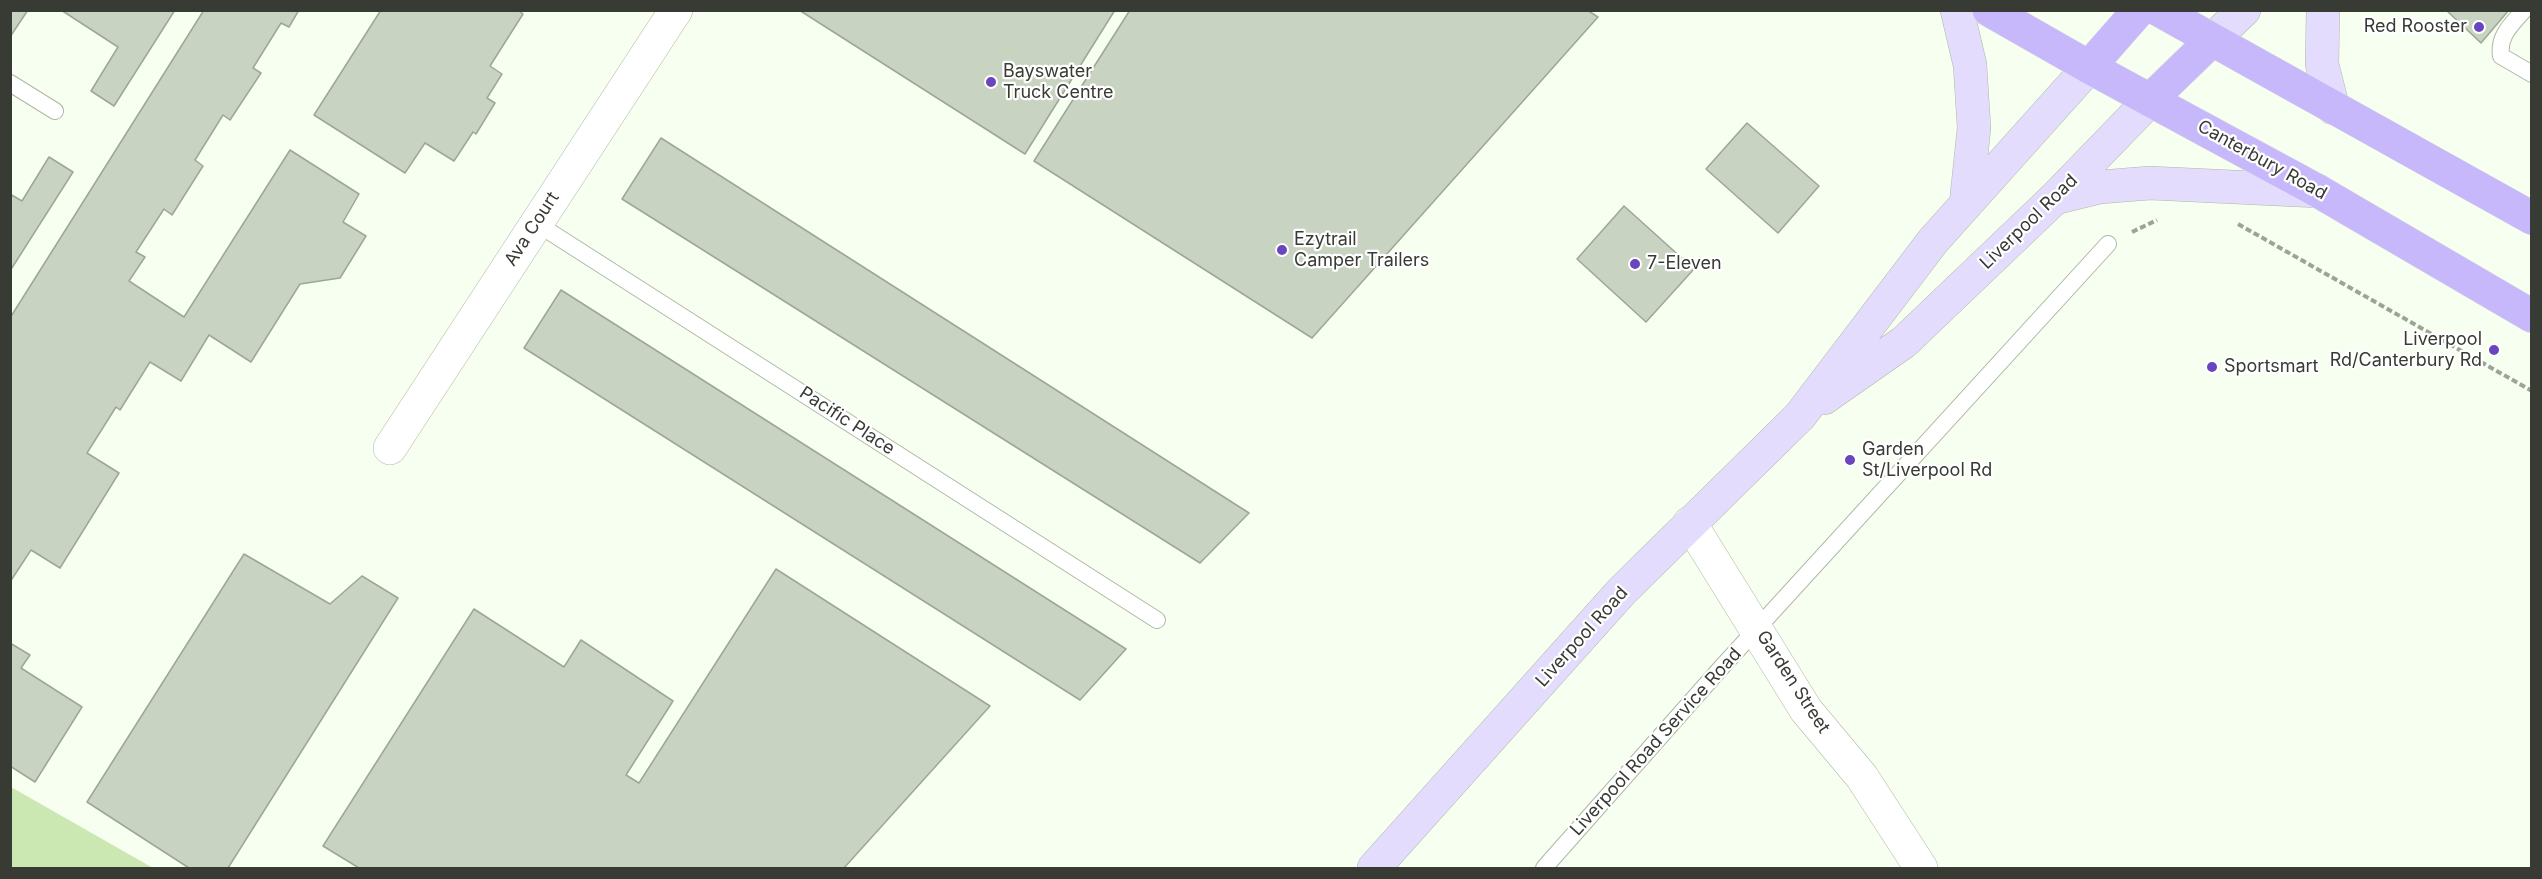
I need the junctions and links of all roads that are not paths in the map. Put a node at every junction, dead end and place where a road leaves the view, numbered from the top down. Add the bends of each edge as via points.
1 (676, 10) edge
2 (1957, 10) edge
3 (1989, 10) edge
4 (2139, 10) edge
5 (2159, 10) edge
6 (2244, 10) edge
7 (2323, 10) edge
8 (2524, 10) edge
9 (2211, 41) junction
10 (2089, 68) junction
11 (2532, 74) edge
12 (10, 82) edge
13 (2150, 100) junction
14 (2332, 108) junction
15 (55, 111) dead end
16 (2318, 191) junction
17 (2055, 198) junction
18 (1966, 204) junction
19 (2532, 218) edge
20 (536, 223) junction
21 (2108, 244) dead end
22 (2532, 316) edge
23 (1800, 416) junction
24 (390, 448) dead end
25 (1690, 523) junction
26 (1157, 620) dead end
27 (1757, 629) junction
28 (1374, 868) edge
29 (1544, 868) edge
30 (1921, 868) edge

1 - 20 street, Ava Court
2 - 18 main road via 1970,65 1974,128
3 - 10 main road, Canterbury Road
4 - 10 main road, Liverpool Road
5 - 9 main road
6 - 9 main road, Liverpool Road
7 - 14 main road via 2322,64
8 - 11 lane via 2499,44 2501,56
9 - 13 main road, Liverpool Road
9 - 14 main road
10 - 13 main road, Canterbury Road
10 - 18 main road, Liverpool Road
12 - 15 lane
13 - 16 main road, Canterbury Road
13 - 17 main road, Liverpool Road
14 - 19 main road
16 - 17 main road via 2150,183 2100,187
16 - 22 main road, Canterbury Road
17 - 23 main road, Liverpool Road via 1905,342
18 - 23 main road, Liverpool Road via 1933,241
20 - 24 street, Ava Court
20 - 26 lane, Pacific Place
21 - 27 lane, Liverpool Road Service Road
23 - 25 main road, Liverpool Road
25 - 27 street, Garden Street
25 - 28 main road, Liverpool Road via 1622,591
27 - 29 lane, Liverpool Road Service Road
27 - 30 street, Garden Street via 1806,710 1862,777

